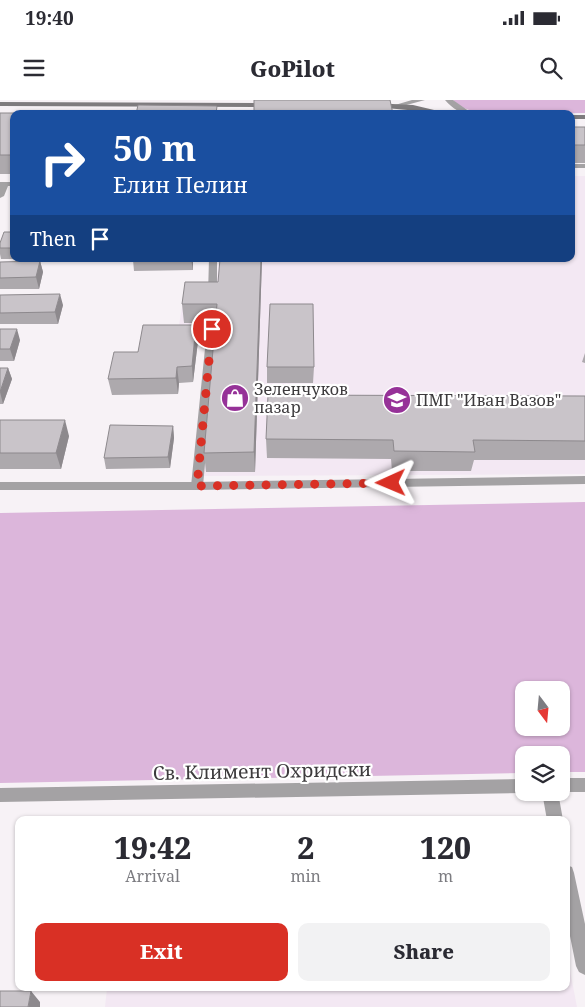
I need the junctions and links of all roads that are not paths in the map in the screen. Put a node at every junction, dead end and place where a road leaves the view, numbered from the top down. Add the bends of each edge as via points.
1 (421, 100) edge
2 (449, 100) edge
3 (118, 102) edge
4 (0, 104) edge
5 (280, 105) edge
6 (370, 105) edge
7 (399, 105) junction
8 (426, 110) edge
9 (462, 110) edge
10 (6, 184) edge
11 (0, 196) edge
12 (213, 262) edge
13 (585, 480) edge
14 (0, 486) edge
15 (197, 486) junction
16 (585, 784) edge
17 (570, 785) edge
18 (515, 786) edge
19 (0, 795) edge
20 (552, 801) edge
21 (555, 816) edge
22 (570, 893) edge
23 (585, 966) edge

1 - 7 street
2 - 9 street
3 - 4 street
3 - 5 street
6 - 7 street
7 - 8 street
10 - 11 street
12 - 15 street via 212,329
13 - 15 street
14 - 15 street
16 - 17 street
18 - 19 street, Св. Климент Охридски
20 - 21 street
22 - 23 street

